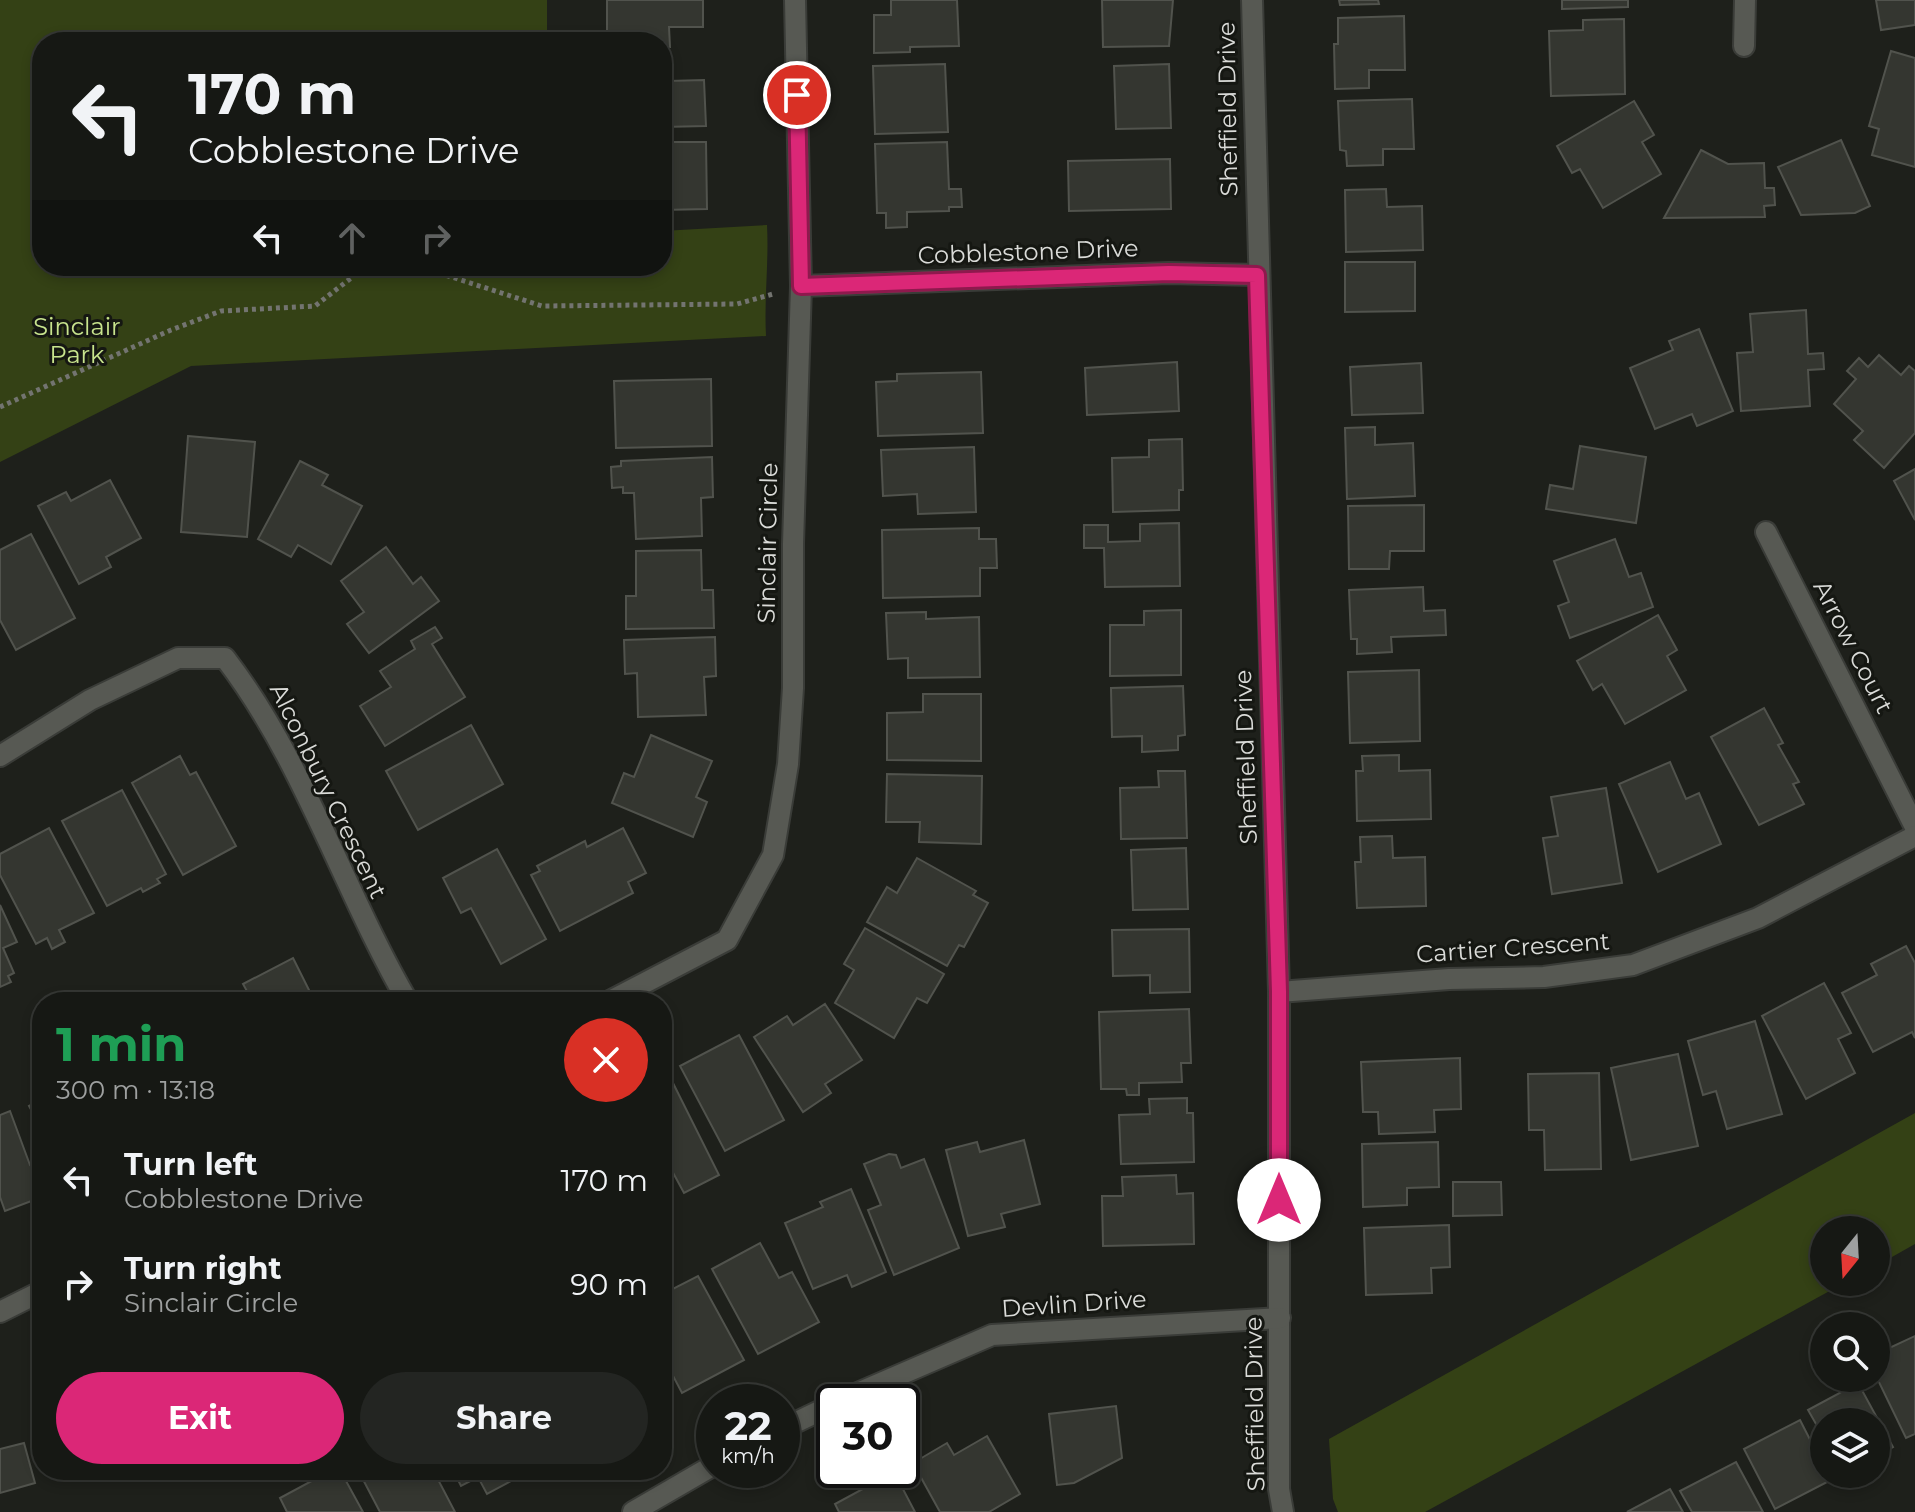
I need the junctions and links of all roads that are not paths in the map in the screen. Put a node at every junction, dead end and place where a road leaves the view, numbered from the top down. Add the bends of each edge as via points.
1 (795, 0) edge
2 (1252, 0) edge
3 (1745, 0) edge
4 (1744, 46) dead end
5 (1257, 275) junction
6 (801, 286) junction
7 (1766, 532) dead end
8 (0, 756) edge
9 (1915, 827) edge
10 (1915, 836) edge
11 (402, 992) edge
12 (627, 992) edge
13 (1279, 992) junction
14 (32, 1296) edge
15 (0, 1312) edge
16 (1280, 1318) junction
17 (880, 1384) edge
18 (696, 1475) edge
19 (633, 1512) edge
20 (1283, 1512) edge

1 - 6 street, Sinclair Circle
2 - 5 street, Sheffield Drive
3 - 4 street
5 - 6 street, Cobblestone Drive via 1169,273
5 - 13 street, Sheffield Drive
6 - 12 street, Sinclair Circle via 793,688 788,764 773,855 727,940
7 - 9 street, Arrow Court
8 - 11 street, Alconbury Crescent via 90,700 178,658 225,658 261,705
10 - 13 street, Cartier Crescent via 1758,918 1633,965 1544,977
13 - 16 street, Sheffield Drive
14 - 15 street
16 - 17 street, Devlin Drive via 992,1335
16 - 20 street, Sheffield Drive
18 - 19 street

